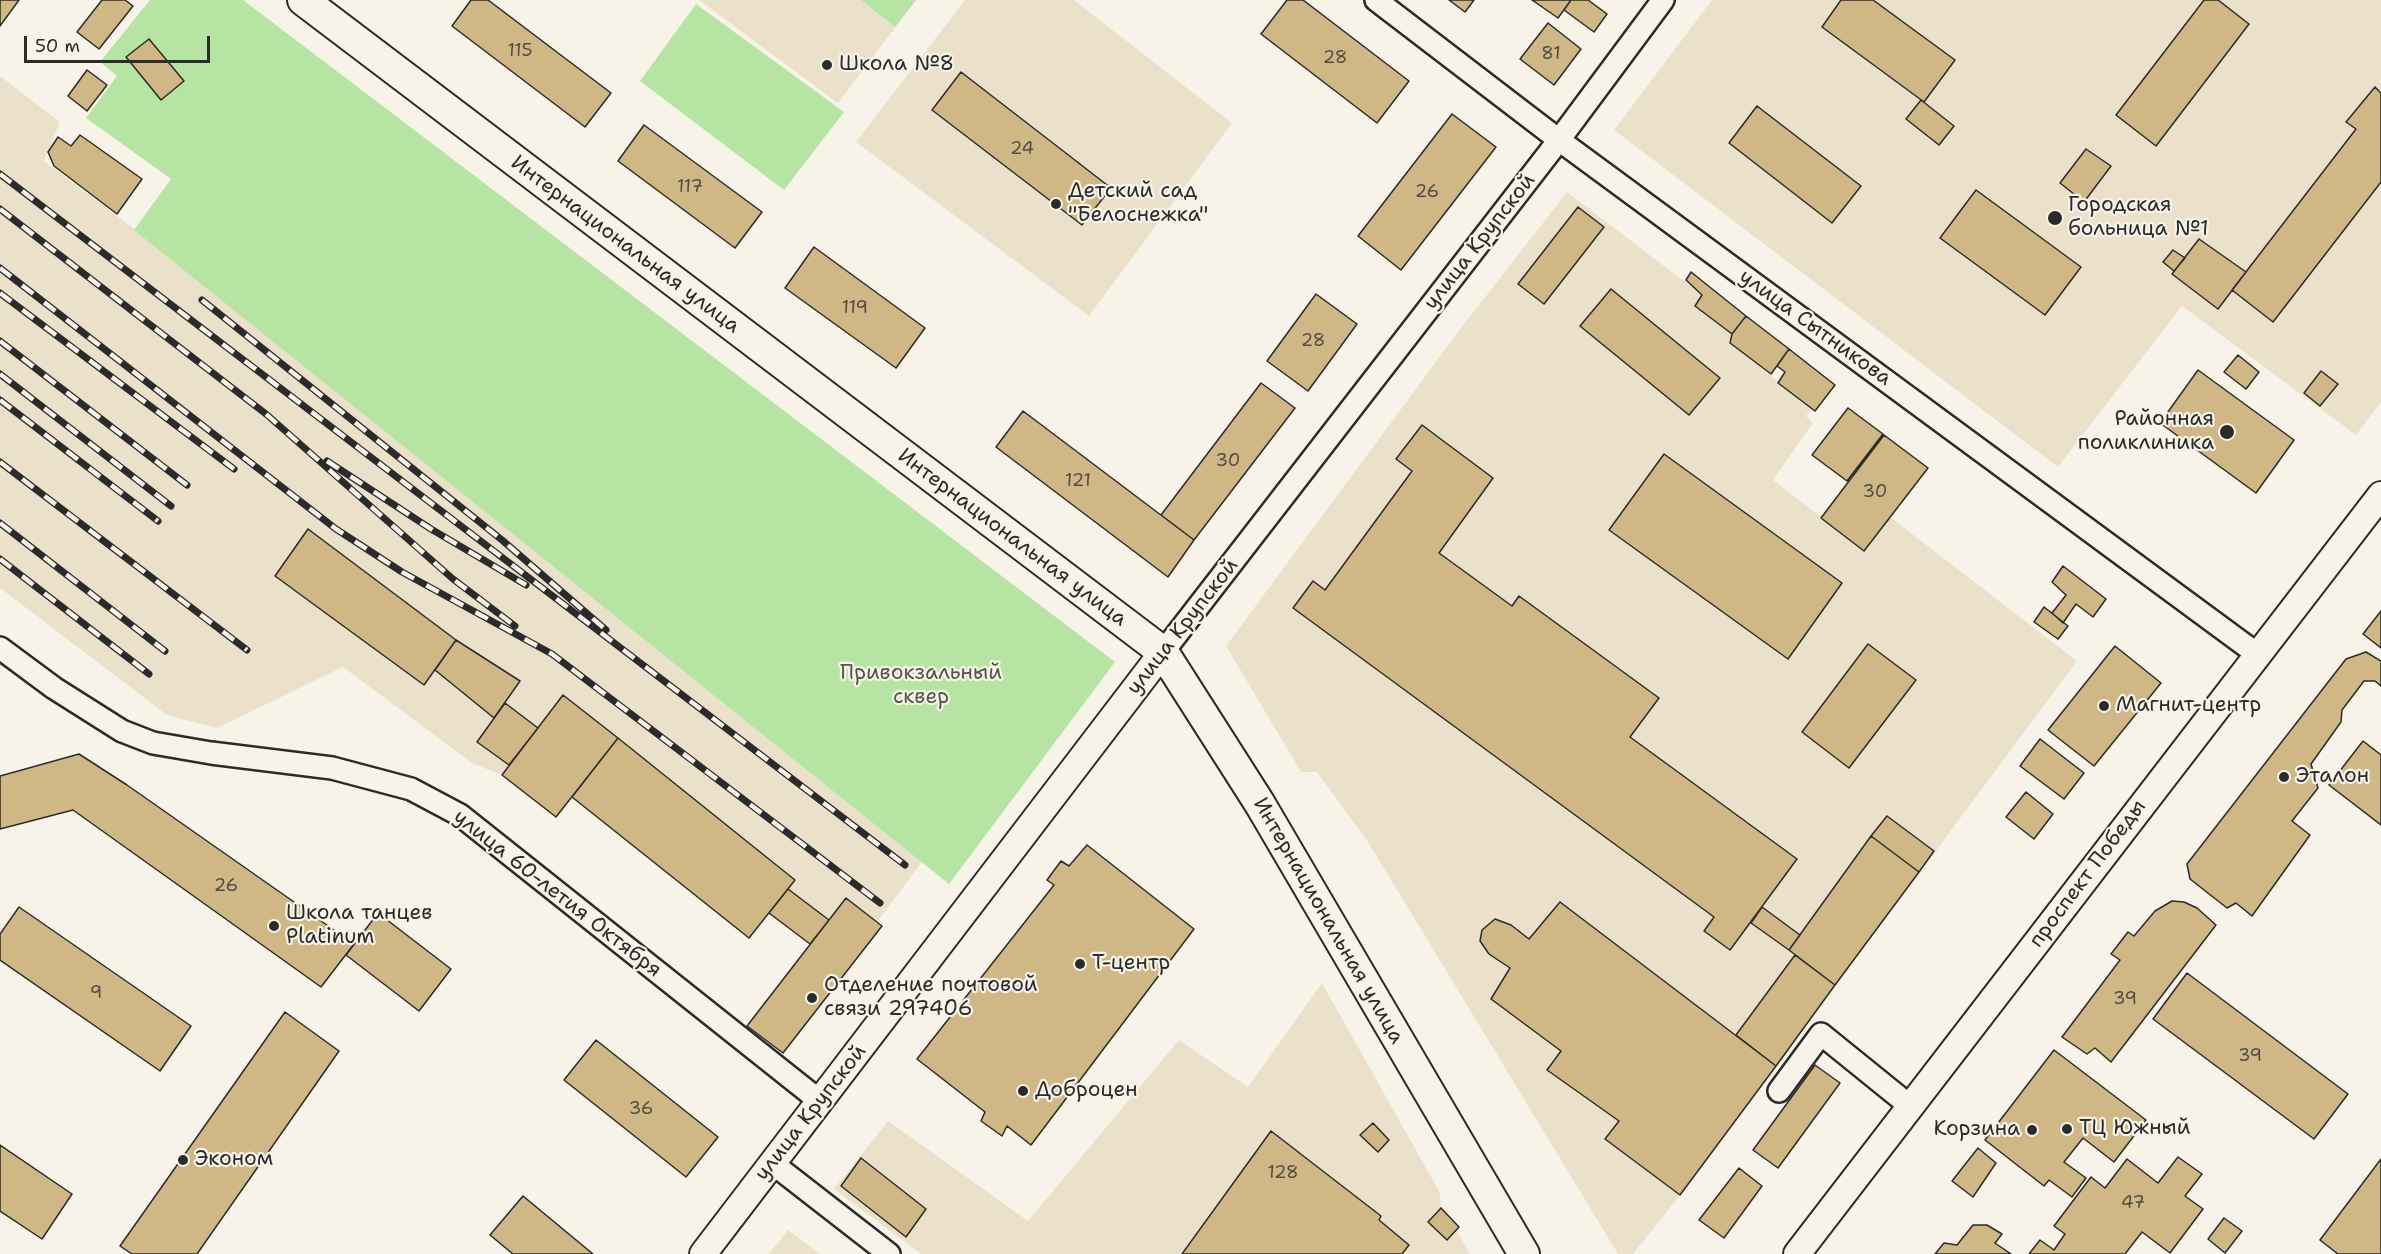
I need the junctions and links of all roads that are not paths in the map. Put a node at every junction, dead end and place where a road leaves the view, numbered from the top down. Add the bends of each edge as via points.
1 (303, 0) edge
2 (1376, 0) edge
3 (1663, 0) edge
4 (1559, 140) junction
5 (2381, 495) edge
6 (0, 648) edge
7 (1163, 652) junction
8 (2257, 654) junction
9 (1779, 1091) dead end
10 (821, 1102) junction
11 (1910, 1106) junction
12 (772, 1162) junction
13 (703, 1254) edge
14 (889, 1254) edge
15 (1524, 1254) edge
16 (1797, 1254) edge

1 - 7 main road, Интернациональная улица
2 - 4 street, улица Сытникова
3 - 4 street, улица Крупской
4 - 7 street, улица Крупской
4 - 8 street, улица Сытникова
5 - 8 street, проспект Победы
6 - 10 street, улица 60-летия Октября via 122,731 153,743 332,768 411,789 460,815
7 - 10 street, улица Крупской
7 - 15 main road, Интернациональная улица via 1260,804
8 - 11 street, проспект Победы
9 - 11 street via 1821,1034
10 - 12 street, улица Крупской
11 - 16 street, проспект Победы
12 - 13 street, улица Крупской
12 - 14 street

